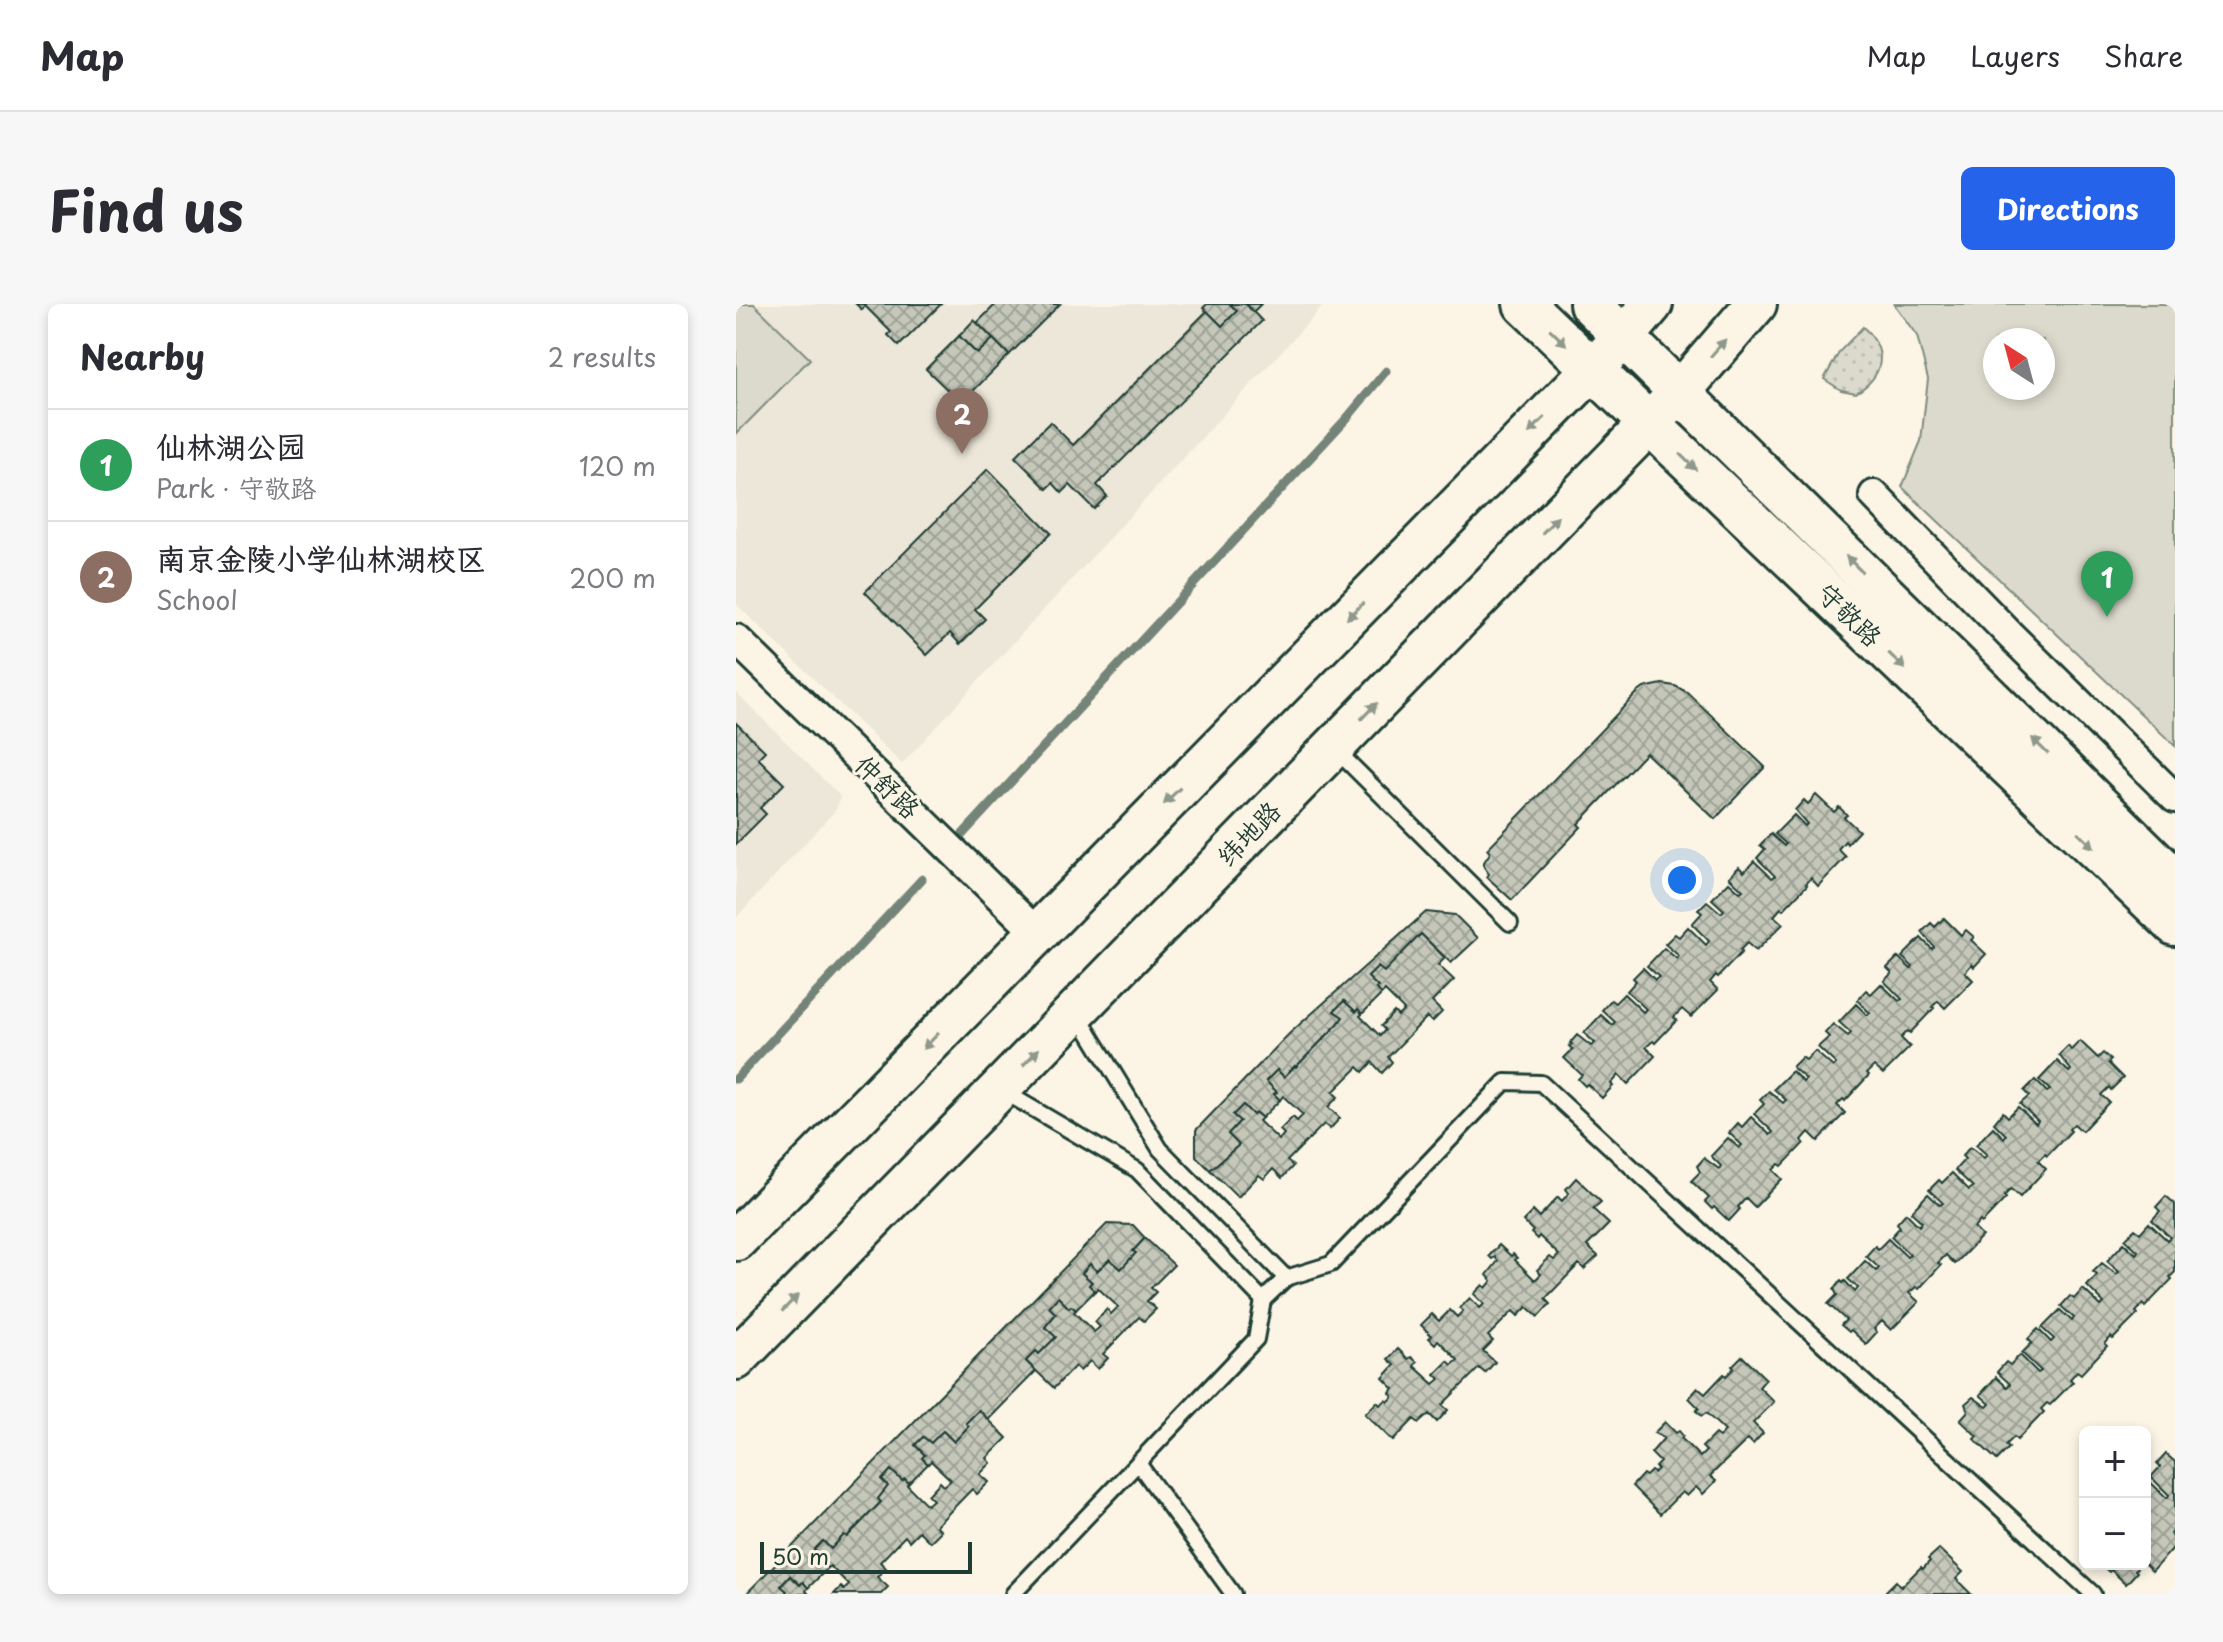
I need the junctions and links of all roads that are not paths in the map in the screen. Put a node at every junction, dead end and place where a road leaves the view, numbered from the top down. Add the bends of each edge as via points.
1 (1524, 304) edge
2 (1590, 304) edge
3 (1652, 304) edge
4 (1756, 304) edge
5 (1624, 337) junction
6 (1592, 370) junction
7 (1680, 392) junction
8 (1648, 424) junction
9 (1874, 495) dead end
10 (736, 639) edge
11 (1333, 748) junction
12 (2175, 798) edge
13 (2175, 880) edge
14 (1510, 923) dead end
15 (2175, 925) edge
16 (1037, 933) junction
17 (1075, 1011) junction
18 (1000, 1089) junction
19 (736, 1240) edge
20 (1286, 1278) junction
21 (1263, 1300) junction
22 (736, 1359) edge
23 (1138, 1463) junction
24 (1013, 1594) edge
25 (1233, 1594) edge
26 (2093, 1594) edge

1 -> 6 main road, 守敬路
2 - 5 main road, 守敬路
3 - 5 main road
7 -> 4 main road, 纬地路
5 - 6 main road
5 - 7 main road, 守敬路
6 - 8 main road, 守敬路
6 -> 16 main road
7 - 8 main road, 纬地路
13 -> 7 main road, 守敬路
11 -> 8 main road, 纬地路
8 -> 15 main road, 守敬路
9 - 12 street
10 - 16 street, 仲舒路
11 - 14 lane
11 - 17 main road, 纬地路
16 -> 19 main road
18 -> 17 main road, 纬地路
17 - 20 lane via 1160,1149
18 - 21 lane via 1137,1170
22 -> 18 main road, 纬地路
20 - 21 lane
20 - 26 lane via 1331,1264 1505,1082 1541,1083
21 - 23 lane via 1256,1339
23 - 24 lane
23 - 25 lane

